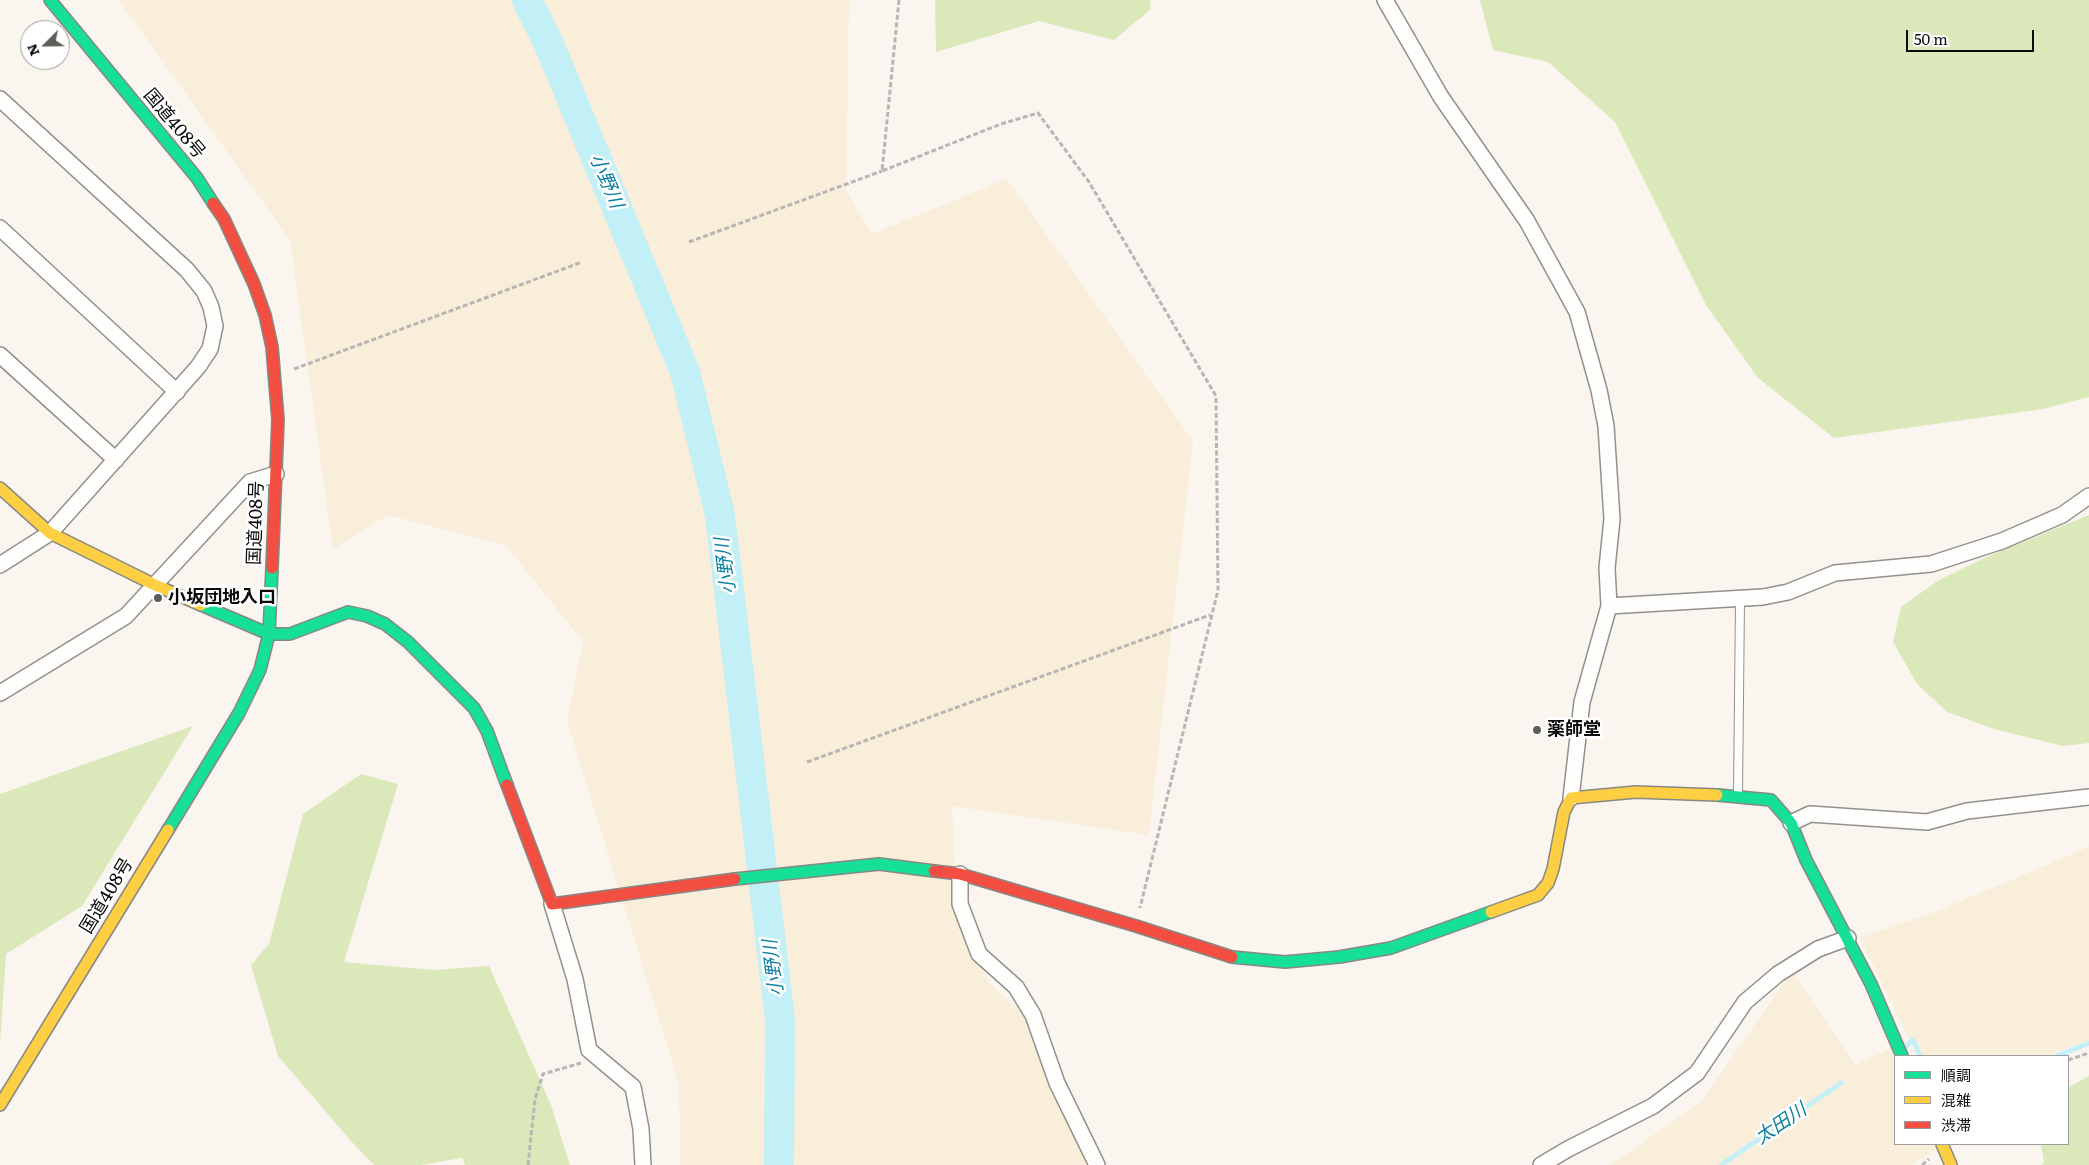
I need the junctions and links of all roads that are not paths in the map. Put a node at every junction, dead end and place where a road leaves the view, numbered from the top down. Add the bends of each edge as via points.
1 (50, 0) edge
2 (1385, 0) edge
3 (0, 99) edge
4 (0, 228) edge
5 (0, 355) edge
6 (177, 392) junction
7 (116, 460) junction
8 (276, 474) junction
9 (0, 488) edge
10 (2089, 496) edge
11 (50, 533) junction
12 (0, 565) edge
13 (156, 585) junction
14 (1740, 600) junction
15 (1609, 606) junction
16 (269, 634) junction
17 (0, 693) edge
18 (1738, 796) junction
19 (2089, 797) edge
20 (1571, 798) junction
21 (1791, 823) junction
22 (960, 874) junction
23 (552, 904) junction
24 (1848, 938) junction
25 (1902, 1055) edge
26 (0, 1105) edge
27 (1942, 1145) edge
28 (644, 1165) edge
29 (1097, 1165) edge
30 (1541, 1165) edge
31 (1951, 1165) edge

1 - 8 main road, 国道408号 via 197,178 224,219 254,284 266,323 276,376
2 - 15 street via 1441,98 1526,221 1577,312 1606,426 1612,519 1607,568
3 - 6 street via 188,270 204,291 215,326 210,349
4 - 6 street
5 - 7 street
6 - 7 street
7 - 11 street
8 - 13 street via 250,482
8 - 16 main road, 国道408号
9 - 11 main road
10 - 14 street via 2062,516 2002,541 1931,564 1835,573 1788,592
11 - 12 street
11 - 13 main road
13 - 16 main road
13 - 17 street via 126,616
14 - 15 street
14 - 18 lane
15 - 20 street via 1582,702
16 - 23 main road via 290,634 348,612 358,613 384,624 408,642 454,685 474,708 487,730
16 - 26 main road, 国道408号 via 260,670 239,713
18 - 20 main road via 1636,792
18 - 21 main road via 1771,800
19 - 21 street via 1967,810 1927,822 1810,814
20 - 22 main road via 1564,812 1548,883 1538,895 1391,948 1339,957 1285,962 1234,958
21 - 24 main road via 1806,860
22 - 23 main road via 879,864 711,881
22 - 29 street via 960,904 979,954 1016,987 1033,1015 1057,1083
23 - 28 street via 575,979 589,1050 633,1087
24 - 25 main road
24 - 30 street via 1818,949 1778,974 1745,1002 1697,1073 1653,1106
27 - 31 main road

